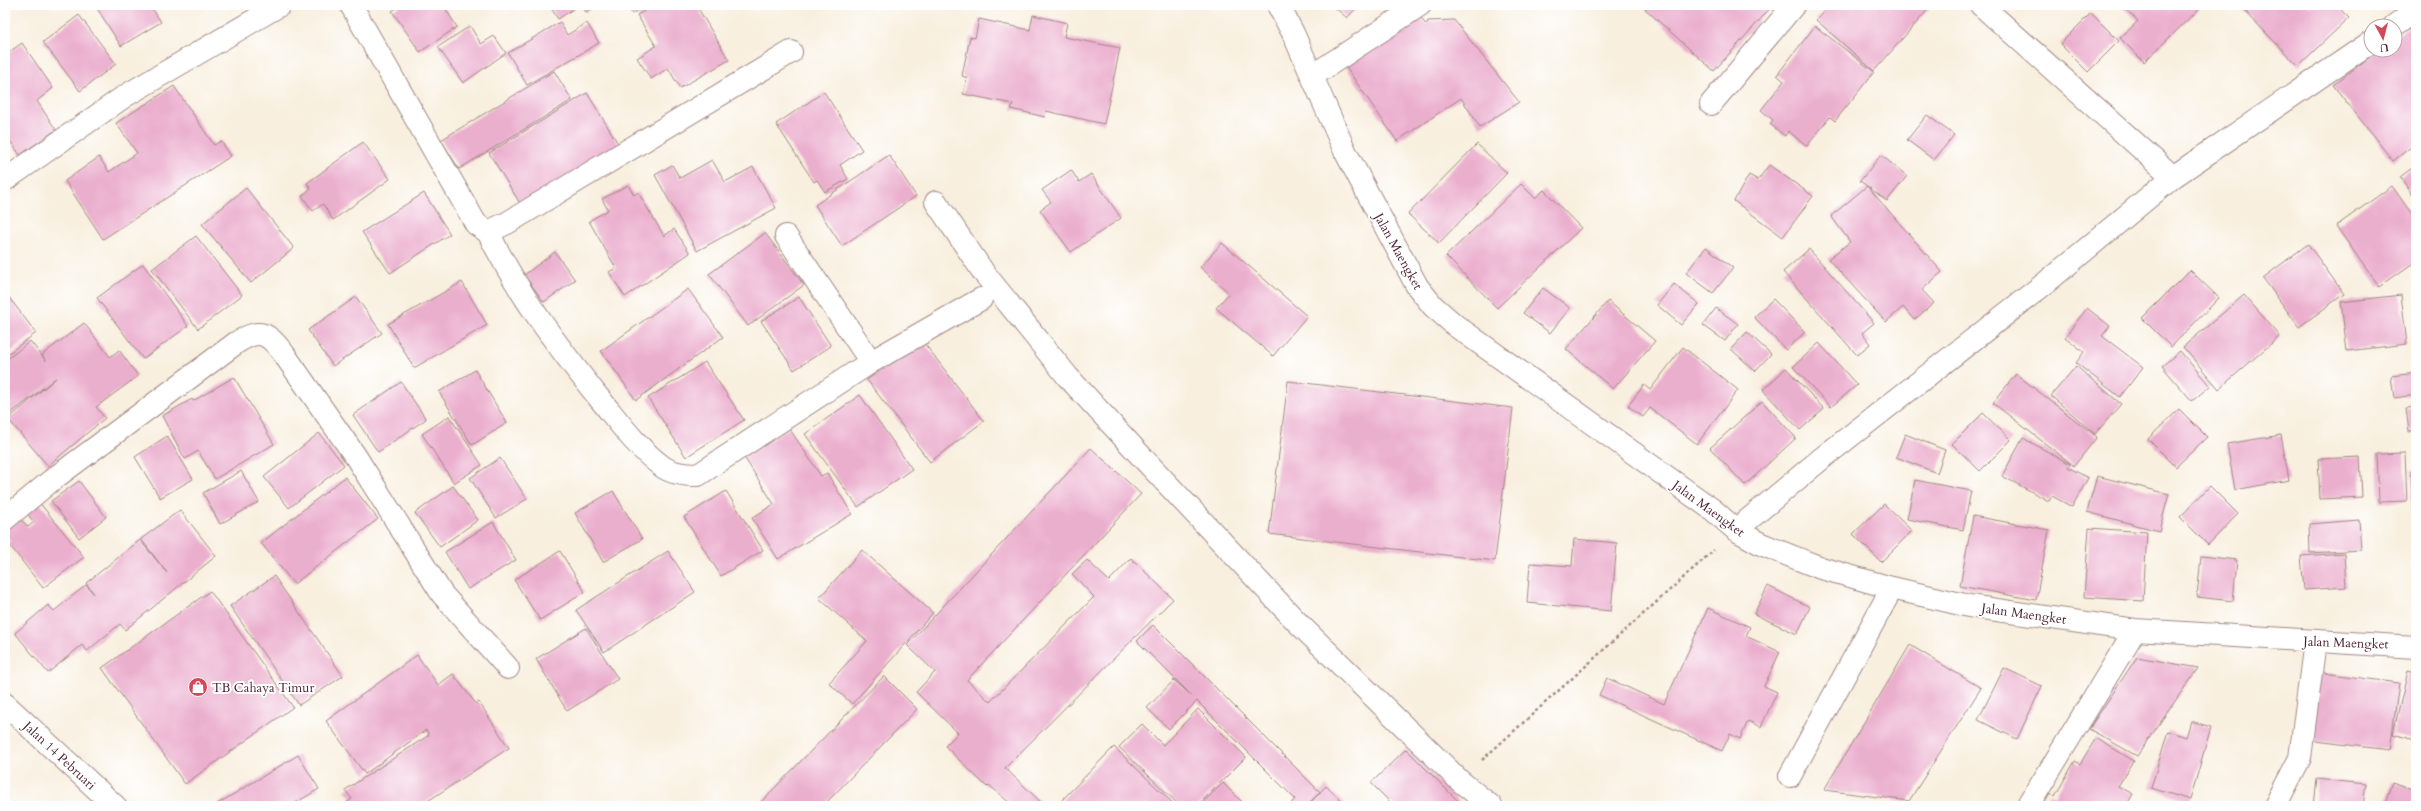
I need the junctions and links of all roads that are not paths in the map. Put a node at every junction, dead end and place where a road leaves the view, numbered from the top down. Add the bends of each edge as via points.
1 (280, 5) edge
2 (352, 5) edge
3 (1278, 5) edge
4 (1420, 5) edge
5 (1794, 5) edge
6 (1981, 5) edge
7 (2416, 10) edge
8 (2403, 19) edge
9 (2363, 47) edge
10 (791, 52) dead end
11 (1312, 76) junction
12 (1711, 104) dead end
13 (2173, 177) junction
14 (5, 180) edge
15 (936, 202) dead end
16 (488, 232) junction
17 (786, 236) dead end
18 (980, 299) dead end
19 (871, 362) junction
20 (5, 519) edge
21 (1736, 530) junction
22 (1892, 588) junction
23 (2135, 630) junction
24 (2315, 641) junction
25 (2416, 647) edge
26 (508, 668) dead end
27 (5, 704) edge
28 (1790, 776) dead end
29 (115, 806) edge
30 (1491, 806) edge
31 (2028, 806) edge
32 (2275, 806) edge

1 - 14 street via 125,96
2 - 16 street via 476,224
3 - 11 street, Jalan Maengket
4 - 11 street
5 - 12 street
6 - 13 street
7 - 8 street
9 - 13 street
10 - 16 street
11 - 21 street, Jalan Maengket via 1345,151 1417,286 1433,306 1456,326 1713,510
13 - 21 street
15 - 30 street via 984,273 1068,377 1297,622 1460,781
16 - 19 street via 525,300 637,444 664,468 683,475 698,475
17 - 19 street
18 - 19 street
20 - 26 street via 58,475 230,347 253,333 261,333 275,342 356,457 442,594
21 - 22 street, Jalan Maengket via 1761,544 1821,568
22 - 23 street, Jalan Maengket via 1969,606
22 - 28 street
23 - 24 street, Jalan Maengket
23 - 31 street
24 - 25 street, Jalan Maengket
24 - 32 street via 2300,758
27 - 29 street, Jalan 14 Pebruari

